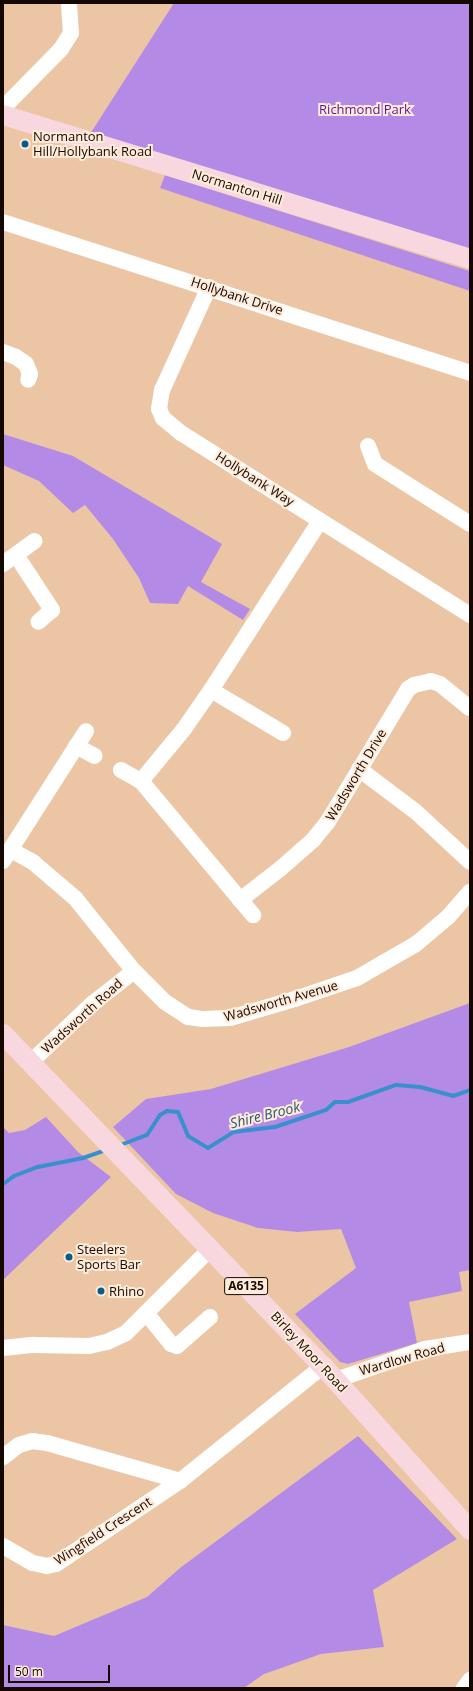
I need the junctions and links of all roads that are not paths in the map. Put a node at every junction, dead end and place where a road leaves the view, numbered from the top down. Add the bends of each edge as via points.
1 (69, 3) edge
2 (5, 110) edge
3 (3, 222) edge
4 (470, 259) edge
5 (209, 287) junction
6 (3, 352) edge
7 (470, 373) edge
8 (28, 380) dead end
9 (368, 446) dead end
10 (320, 521) junction
11 (470, 524) edge
12 (35, 541) dead end
13 (9, 559) edge
14 (470, 615) edge
15 (38, 622) dead end
16 (211, 690) junction
17 (470, 708) edge
18 (279, 725) dead end
19 (86, 730) dead end
20 (76, 746) junction
21 (95, 756) dead end
22 (360, 769) junction
23 (121, 770) dead end
24 (141, 781) junction
25 (7, 856) edge
26 (470, 862) edge
27 (470, 892) edge
28 (240, 900) junction
29 (253, 915) dead end
30 (134, 971) junction
31 (3, 1034) edge
32 (31, 1062) junction
33 (210, 1249) junction
34 (146, 1313) junction
35 (210, 1317) dead end
36 (470, 1342) edge
37 (3, 1348) edge
38 (322, 1366) junction
39 (336, 1380) junction
40 (3, 1457) edge
41 (180, 1481) junction
42 (470, 1530) edge
43 (3, 1546) edge
44 (470, 1680) edge
45 (464, 1688) edge

1 - 2 street via 71,33 61,49
2 - 4 main road, Normanton Hill
3 - 5 street, Hollybank Drive
5 - 7 street, Hollybank Drive
5 - 10 street, Hollybank Way via 162,390 159,410 163,418 181,433
6 - 8 street via 16,356 26,364 30,374
9 - 11 street via 375,464
10 - 14 street, Hollybank Way
10 - 16 street
12 - 13 street
13 - 15 street via 52,610
16 - 18 street
16 - 24 street via 184,729
17 - 22 street, Wadsworth Drive via 440,684 431,681 414,685 408,689
19 - 20 street, Wadsworth Avenue
20 - 21 street
20 - 25 street, Wadsworth Avenue
22 - 26 street via 415,811
22 - 28 street, Wadsworth Drive via 327,823 313,840
23 - 24 street
24 - 28 street
25 - 30 street, Wadsworth Avenue via 34,863 56,880
27 - 30 street, Wadsworth Avenue via 448,917 416,944 385,963 350,980 230,1018 202,1019 182,1014 165,1002
28 - 29 street
30 - 32 street, Wadsworth Road via 92,1004
31 - 32 main road, A6135
32 - 33 main road, Birley Moor Road / A6135
33 - 34 street
33 - 38 main road, Birley Moor Road / A6135
34 - 35 street via 170,1344 177,1346
34 - 37 street via 126,1333 107,1342 89,1346
36 - 39 street, Wardlow Road via 425,1349
38 - 39 main road, Birley Moor Road / A6135
38 - 41 street, Wingfield Crescent
39 - 42 main road, Birley Moor Road / A6135
40 - 41 street via 19,1444 32,1441 47,1443
41 - 43 street, Wingfield Crescent via 56,1564 47,1566 33,1563
44 - 45 street

